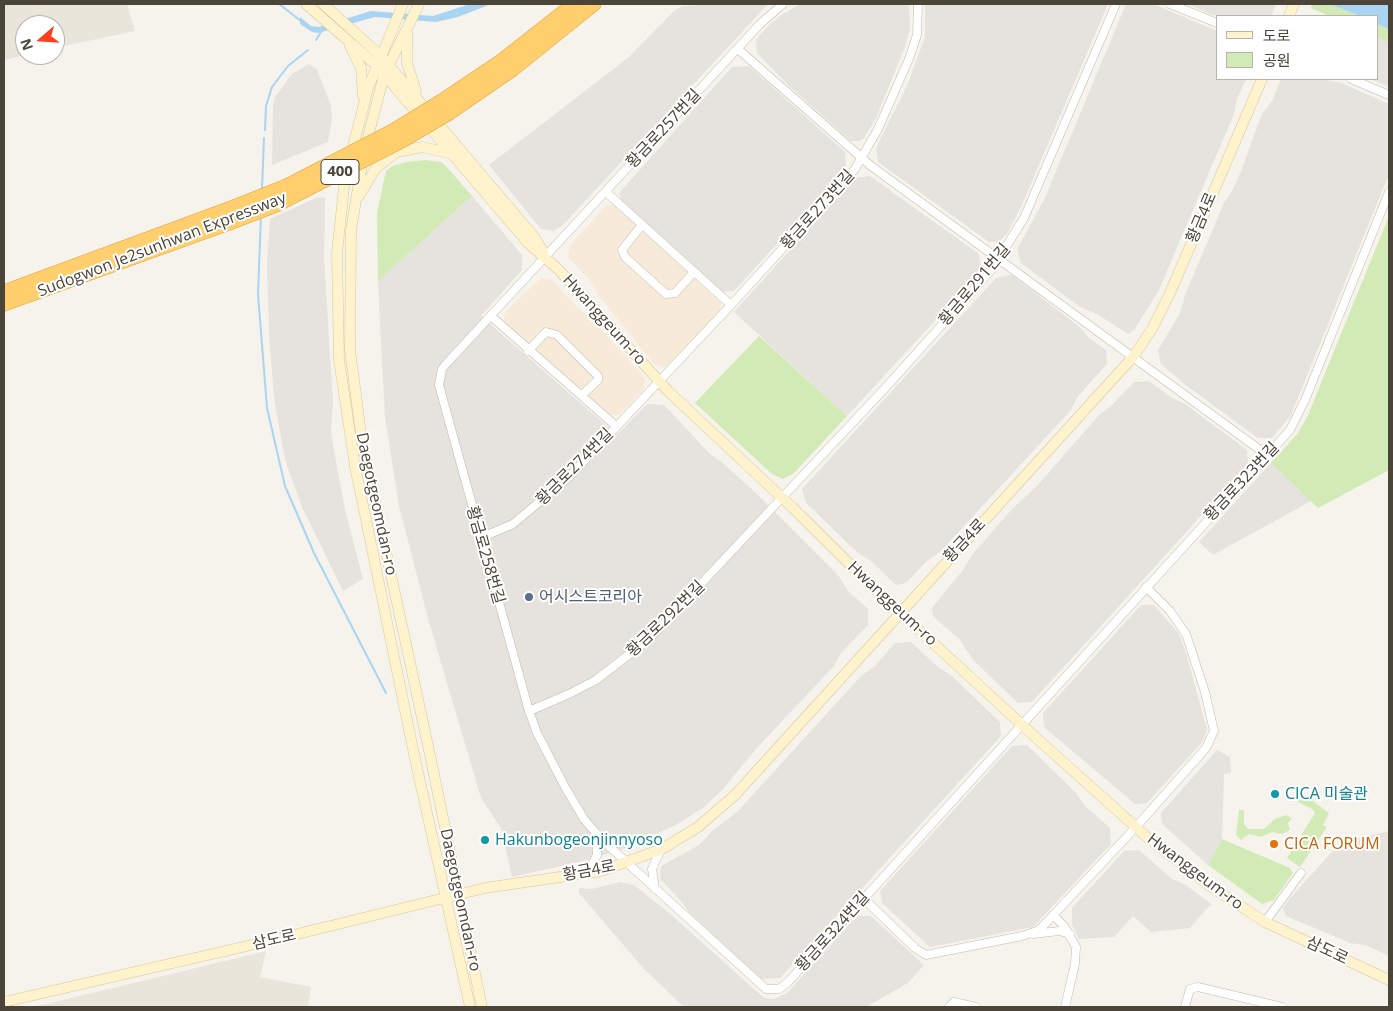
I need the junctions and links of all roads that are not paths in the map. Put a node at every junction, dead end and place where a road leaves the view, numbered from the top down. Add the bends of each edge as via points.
1 (574, 4) edge
2 (594, 4) edge
3 (783, 4) edge
4 (918, 4) edge
5 (1116, 4) edge
6 (1170, 4) edge
7 (402, 5) edge
8 (418, 5) edge
9 (326, 6) edge
10 (309, 7) edge
11 (1216, 23) edge
12 (406, 33) junction
13 (350, 45) junction
14 (738, 49) junction
15 (380, 55) junction
16 (376, 65) junction
17 (386, 70) junction
18 (1262, 80) edge
19 (1353, 80) edge
20 (1389, 95) edge
21 (422, 104) junction
22 (363, 107) junction
23 (446, 108) junction
24 (452, 154) junction
25 (862, 159) junction
26 (606, 192) junction
27 (1389, 192) edge
28 (354, 206) junction
29 (642, 225) junction
30 (546, 257) junction
31 (1000, 259) junction
32 (694, 272) junction
33 (4, 292) edge
34 (4, 304) edge
35 (731, 305) junction
36 (492, 317) junction
37 (528, 351) junction
38 (1133, 358) junction
39 (659, 382) junction
40 (582, 395) junction
41 (616, 426) junction
42 (1267, 455) junction
43 (782, 498) junction
44 (480, 538) junction
45 (1146, 587) junction
46 (900, 613) junction
47 (529, 711) junction
48 (1021, 723) junction
49 (1136, 827) junction
50 (596, 833) junction
51 (662, 848) junction
52 (626, 863) junction
53 (1301, 873) dead end
54 (587, 874) junction
55 (544, 879) joint
56 (655, 890) junction
57 (459, 895) junction
58 (446, 898) junction
59 (863, 898) junction
60 (1063, 904) junction
61 (1054, 915) junction
62 (1265, 922) junction
63 (1064, 926) junction
64 (1031, 934) junction
65 (1070, 934) junction
66 (1389, 980) edge
67 (4, 1002) edge
68 (470, 1007) edge
69 (482, 1007) edge
70 (949, 1007) edge
71 (976, 1007) edge
72 (1065, 1007) edge
73 (1185, 1007) edge
74 (1282, 1007) edge

1 - 23 highway, Sudogwon Je2sunhwan Expressway / 400
2 - 23 highway, Sudogwon Je2sunhwan Expressway / 400 via 513,69
3 - 14 street, 황금로257번길
4 - 25 street, 황금로273번길 via 917,35 909,60
5 - 31 street, 황금로291번길 via 1024,218
6 - 11 street
7 - 15 street, Daegotgeomdan-ro
8 - 12 street, Daegotgeomdan-ro
9 - 15 street, Hwanggeum-ro
10 - 13 street, Hwanggeum-ro
12 - 17 street, Daegotgeomdan-ro
12 - 21 street via 409,73
13 - 16 street, Hwanggeum-ro
13 - 22 street via 362,74
14 - 25 street
14 - 26 street, 황금로257번길
15 - 16 street, Daegotgeomdan-ro
15 - 17 street, Hwanggeum-ro
16 - 17 street, Hwanggeum-ro
16 - 22 street, Daegotgeomdan-ro
17 - 21 street, Hwanggeum-ro
17 - 24 street, Hwanggeum-ro
17 - 28 street, Daegotgeomdan-ro via 364,152
18 - 38 street, 황금4로 via 1170,293
19 - 20 street
21 - 30 street, Hwanggeum-ro via 534,238
22 - 58 street, Daegotgeomdan-ro via 345,178 340,214 339,360 355,466
23 - 33 highway, Sudogwon Je2sunhwan Expressway / 400, bridge via 393,131 287,186
23 - 34 highway, Sudogwon Je2sunhwan Expressway / 400, bridge via 405,139 276,205
24 - 28 street via 422,147 397,152 376,168
24 - 30 street, Hwanggeum-ro via 528,243
25 - 31 street
25 - 35 street, 황금로273번길
26 - 29 street
26 - 30 street, 황금로257번길
27 - 42 street, 황금로323번길 via 1300,412 1290,430
28 - 57 street, Daegotgeomdan-ro via 349,314 354,389 364,450
29 - 32 street
29 - 32 street via 622,250 624,257 670,295
30 - 36 street, 황금로258번길
30 - 39 street, Hwanggeum-ro
31 - 38 street
31 - 43 street, 황금로291번길
32 - 35 street
35 - 39 street, 황금로273번길
36 - 37 street
36 - 44 street, 황금로258번길 via 442,369 439,385
37 - 40 street
37 - 40 street via 546,332 554,332 596,371 598,380
38 - 42 street
38 - 46 street, 황금4로
39 - 41 street, 황금로274번길
39 - 43 street, Hwanggeum-ro
40 - 41 street
41 - 44 street, 황금로274번길 via 542,502 504,529
42 - 45 street, 황금로323번길
43 - 46 street, Hwanggeum-ro
43 - 47 street, 황금로292번길 via 635,651 583,688
44 - 47 street, 황금로258번길
45 - 48 street, 황금로323번길
45 - 49 street via 1170,611 1186,634 1214,731 1206,748
46 - 48 street, Hwanggeum-ro
46 - 51 street, 황금4로 via 735,795 698,827
47 - 50 street, 황금로258번길 via 565,787
48 - 49 street, Hwanggeum-ro
48 - 59 street, 황금로324번길
49 - 60 street
49 - 62 street, Hwanggeum-ro via 1204,881
50 - 52 street, 황금로258번길
50 - 54 street via 597,855
51 - 52 street, 황금4로
51 - 56 street via 652,869
52 - 54 street, 황금4로
52 - 56 street, 황금로324번길
53 - 62 street
54 - 55 street, 황금4로
55 - 57 street, 삼도로
56 - 59 street, 황금로324번길 via 762,987 770,990 788,982
57 - 58 street, 삼도로
57 - 69 street, Daegotgeomdan-ro
58 - 67 street, 삼도로
58 - 68 street, Daegotgeomdan-ro
59 - 64 street via 926,955
60 - 61 street
60 - 63 street
61 - 63 street
61 - 64 street
62 - 66 street, 삼도로
63 - 65 street
64 - 65 street via 1059,931
65 - 72 street via 1076,956
70 - 71 street via 954,1002
73 - 74 street via 1190,989 1198,987

